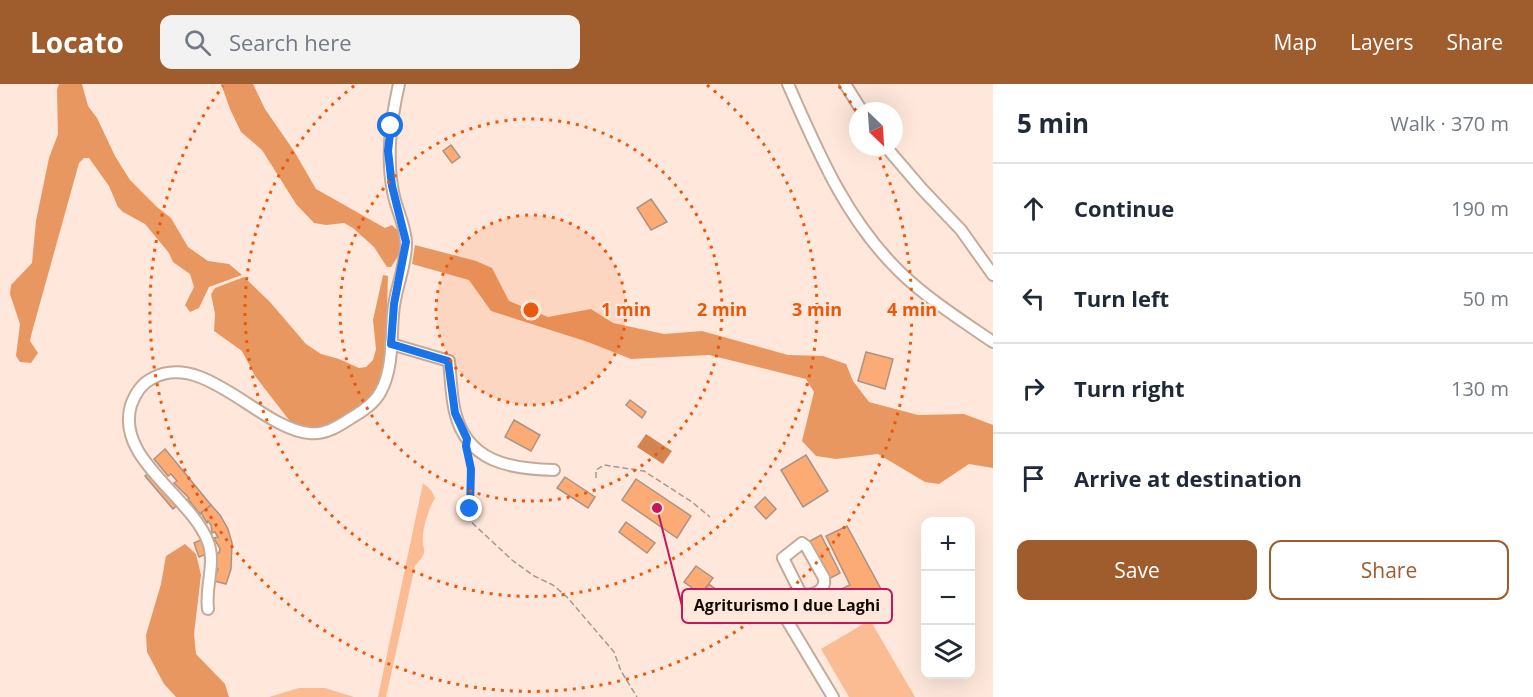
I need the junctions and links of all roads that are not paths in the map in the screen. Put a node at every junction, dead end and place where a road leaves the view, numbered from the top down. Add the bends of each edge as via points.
1 (399, 84) edge
2 (788, 84) edge
3 (845, 84) edge
4 (856, 102) edge
5 (894, 156) edge
6 (993, 275) edge
7 (993, 342) edge
8 (391, 344) junction
9 (554, 470) dead end
10 (800, 592) junction
11 (208, 609) dead end
12 (833, 697) edge

1 - 8 street via 388,151 406,247 394,304
2 - 7 street via 831,180 872,241 922,291
3 - 4 street
5 - 6 street via 961,230
8 - 9 street via 448,361 455,413 467,439 483,456 512,466
8 - 11 street via 386,376 375,401 350,419 319,433 285,425 221,387 189,374 159,375 138,391 129,418 135,446 196,519 209,543
10 - 10 street via 812,595 825,583 802,543 783,558
10 - 12 street via 782,606

